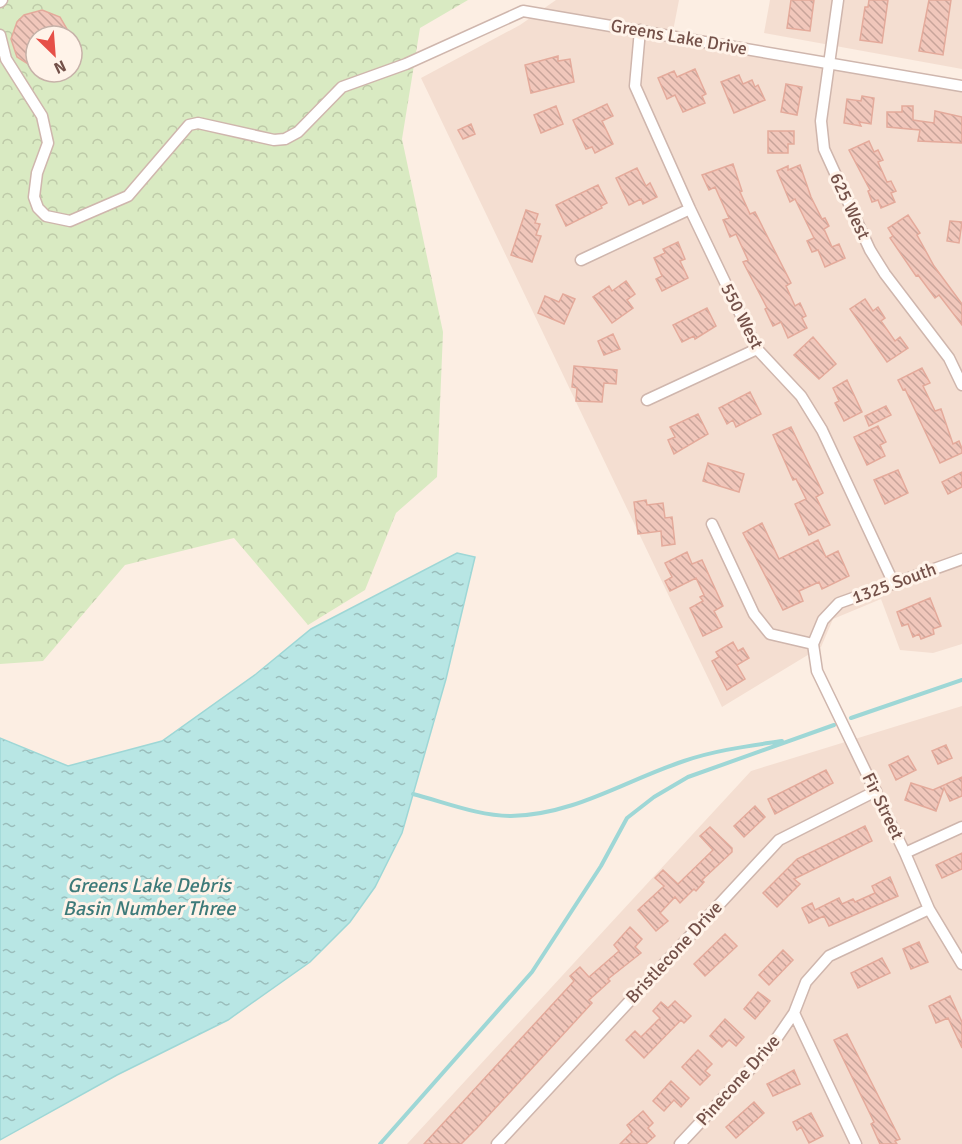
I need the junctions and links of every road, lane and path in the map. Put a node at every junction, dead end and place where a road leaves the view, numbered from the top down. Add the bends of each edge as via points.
1 (838, 0) edge
2 (640, 30) junction
3 (0, 35) edge
4 (831, 63) junction
5 (962, 86) edge
6 (690, 209) junction
7 (581, 260) dead end
8 (757, 349) junction
9 (962, 385) edge
10 (647, 400) dead end
11 (712, 524) dead end
12 (962, 559) edge
13 (894, 584) junction
14 (813, 644) junction
15 (876, 791) junction
16 (962, 827) edge
17 (905, 853) junction
18 (929, 909) junction
19 (962, 964) edge
20 (794, 1013) junction
21 (497, 1144) edge
22 (680, 1144) edge
23 (856, 1144) edge

1 - 4 street, 625 West
2 - 3 street, Greens Lake Drive via 523,11 406,64 342,87 298,132 285,139 198,123 189,125 128,196 70,221 46,216 38,208 34,197 37,173 48,143 42,116 6,59
2 - 4 street, Greens Lake Drive
2 - 6 street, 550 West via 635,86
4 - 5 street, Greens Lake Drive
4 - 9 street, 625 West via 821,121 824,149 870,250 948,357
6 - 7 street
6 - 8 street, 550 West
8 - 10 street
8 - 13 street, 550 West via 801,396 822,430
11 - 14 street via 754,614 770,634
12 - 13 street, 1325 South
13 - 14 street, 1325 South via 838,603 823,620
14 - 15 street, Fir Street via 817,671
15 - 17 street, Fir Street
15 - 21 street, Bristlecone Drive via 779,840
16 - 17 street
17 - 18 street, Fir Street
18 - 19 street, Fir Street
18 - 20 street, Pinecone Drive via 829,956 806,982
20 - 22 street, Pinecone Drive via 770,1048
20 - 23 street

